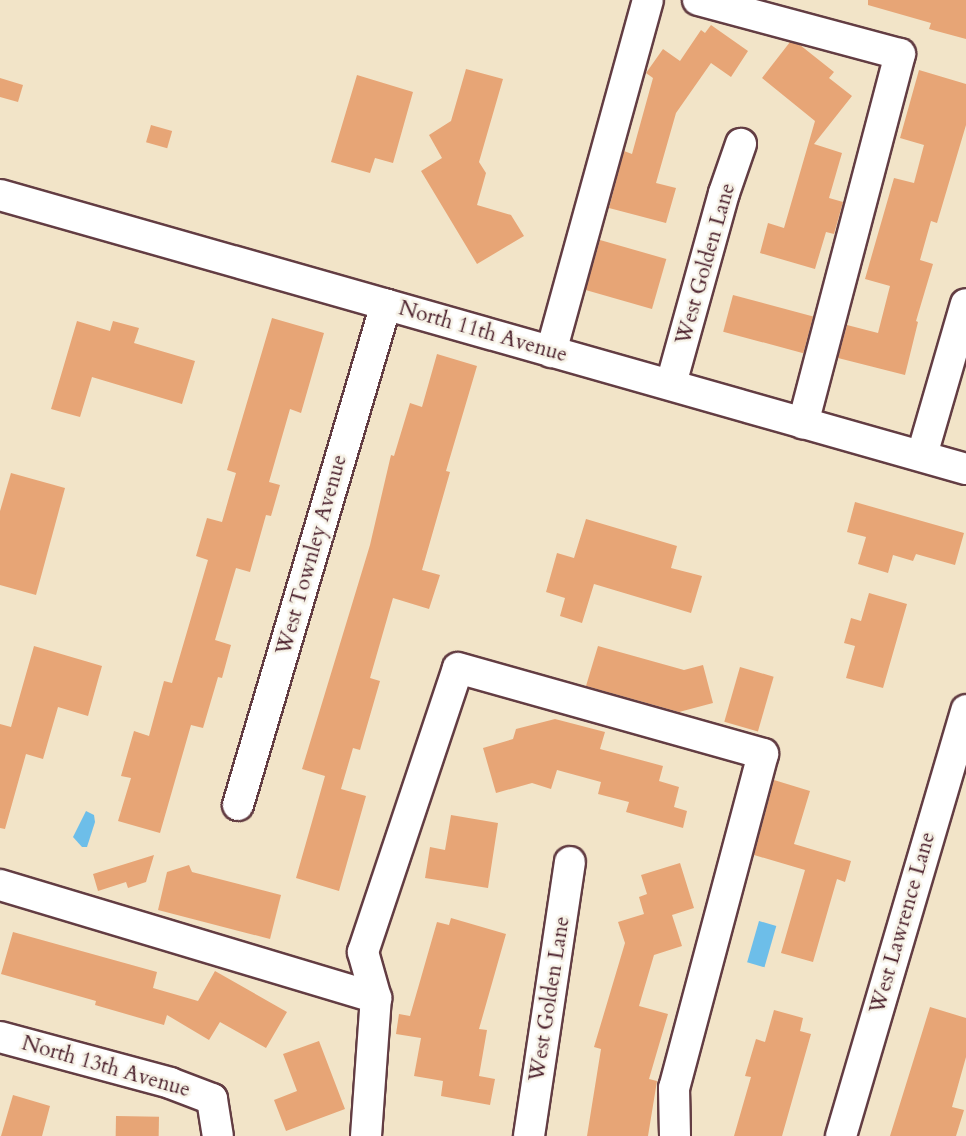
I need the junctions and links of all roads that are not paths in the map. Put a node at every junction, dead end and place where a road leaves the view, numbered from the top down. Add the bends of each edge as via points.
1 (648, 0) edge
2 (698, 0) edge
3 (741, 144) dead end
4 (0, 195) edge
5 (386, 304) junction
6 (966, 304) edge
7 (551, 352) junction
8 (671, 384) junction
9 (803, 423) junction
10 (922, 455) junction
11 (966, 469) edge
12 (966, 710) edge
13 (238, 805) dead end
14 (570, 862) dead end
15 (0, 885) edge
16 (376, 998) junction
17 (0, 1037) edge
18 (219, 1136) edge
19 (366, 1136) edge
20 (529, 1136) edge
21 (675, 1136) edge
22 (841, 1136) edge

1 - 7 street
2 - 9 street via 900,54
3 - 8 street, West Golden Lane
4 - 5 street, North 11th Avenue
5 - 7 street, North 11th Avenue
5 - 13 street, West Townley Avenue
6 - 10 street
7 - 8 street, North 11th Avenue
8 - 9 street, North 11th Avenue
9 - 10 street, North 11th Avenue
10 - 11 street, North 11th Avenue
12 - 22 street, West Lawrence Lane
14 - 20 street, West Golden Lane
15 - 16 street
16 - 19 street
16 - 21 street via 363,952 458,668 763,753 674,1088
17 - 18 street, North 13th Avenue via 170,1083 212,1099

